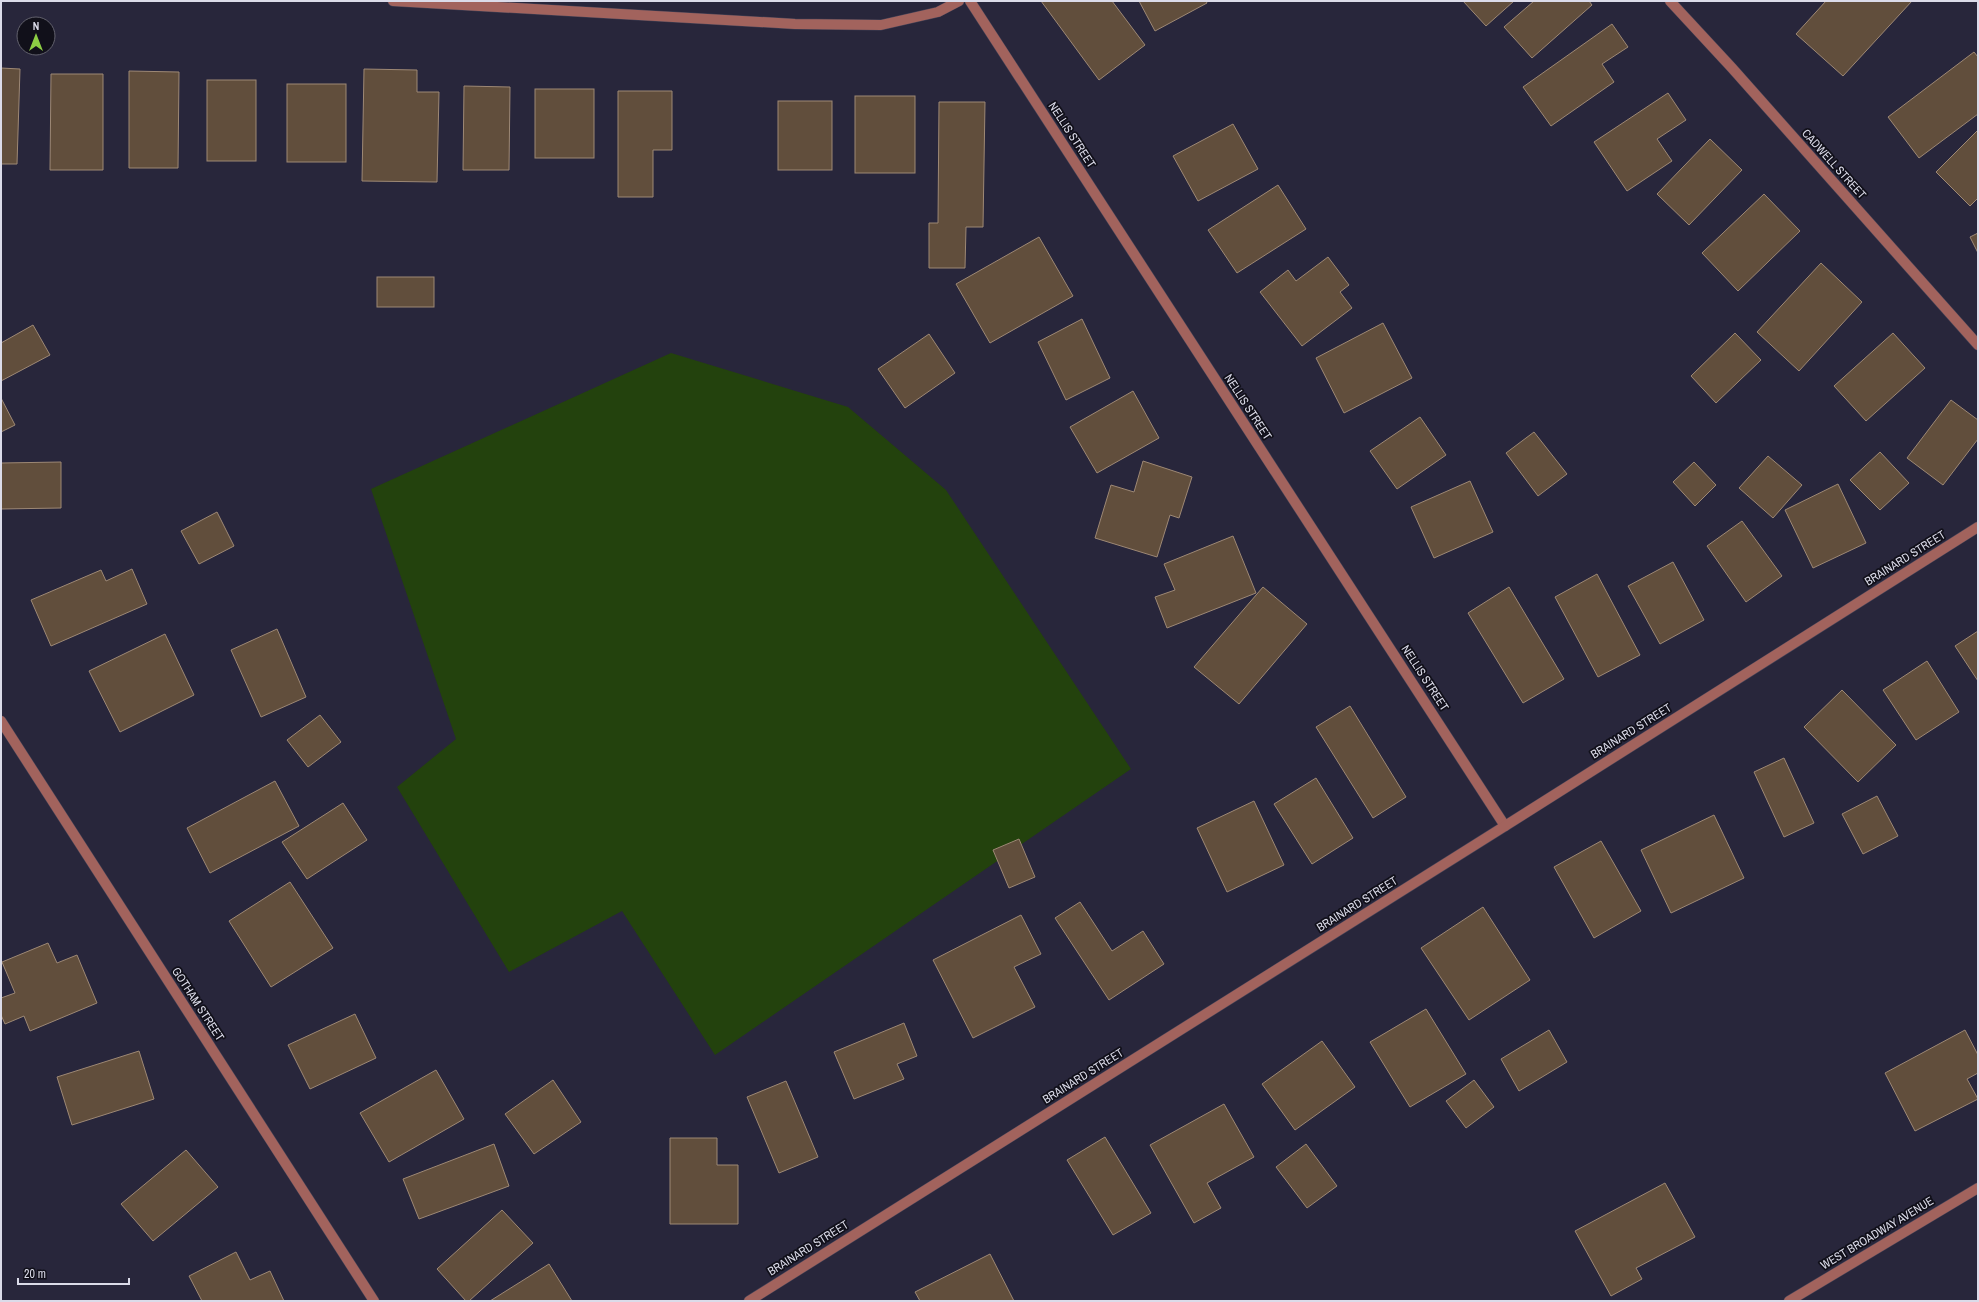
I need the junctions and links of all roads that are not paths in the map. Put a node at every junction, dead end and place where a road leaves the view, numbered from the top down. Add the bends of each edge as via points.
1 (393, 1) edge
2 (959, 1) edge
3 (970, 1) edge
4 (1670, 1) edge
5 (1978, 345) edge
6 (1978, 527) edge
7 (1, 721) edge
8 (1505, 826) junction
9 (1978, 1188) edge
10 (374, 1301) edge
11 (749, 1301) edge
12 (1789, 1301) edge

1 - 2 street via 795,24 881,25 938,12
3 - 8 street, NELLIS STREET
4 - 5 street, CADWELL STREET
6 - 8 street, BRAINARD STREET
7 - 10 street, GOTHAM STREET
8 - 11 street, BRAINARD STREET
9 - 12 street, WEST BROADWAY AVENUE

